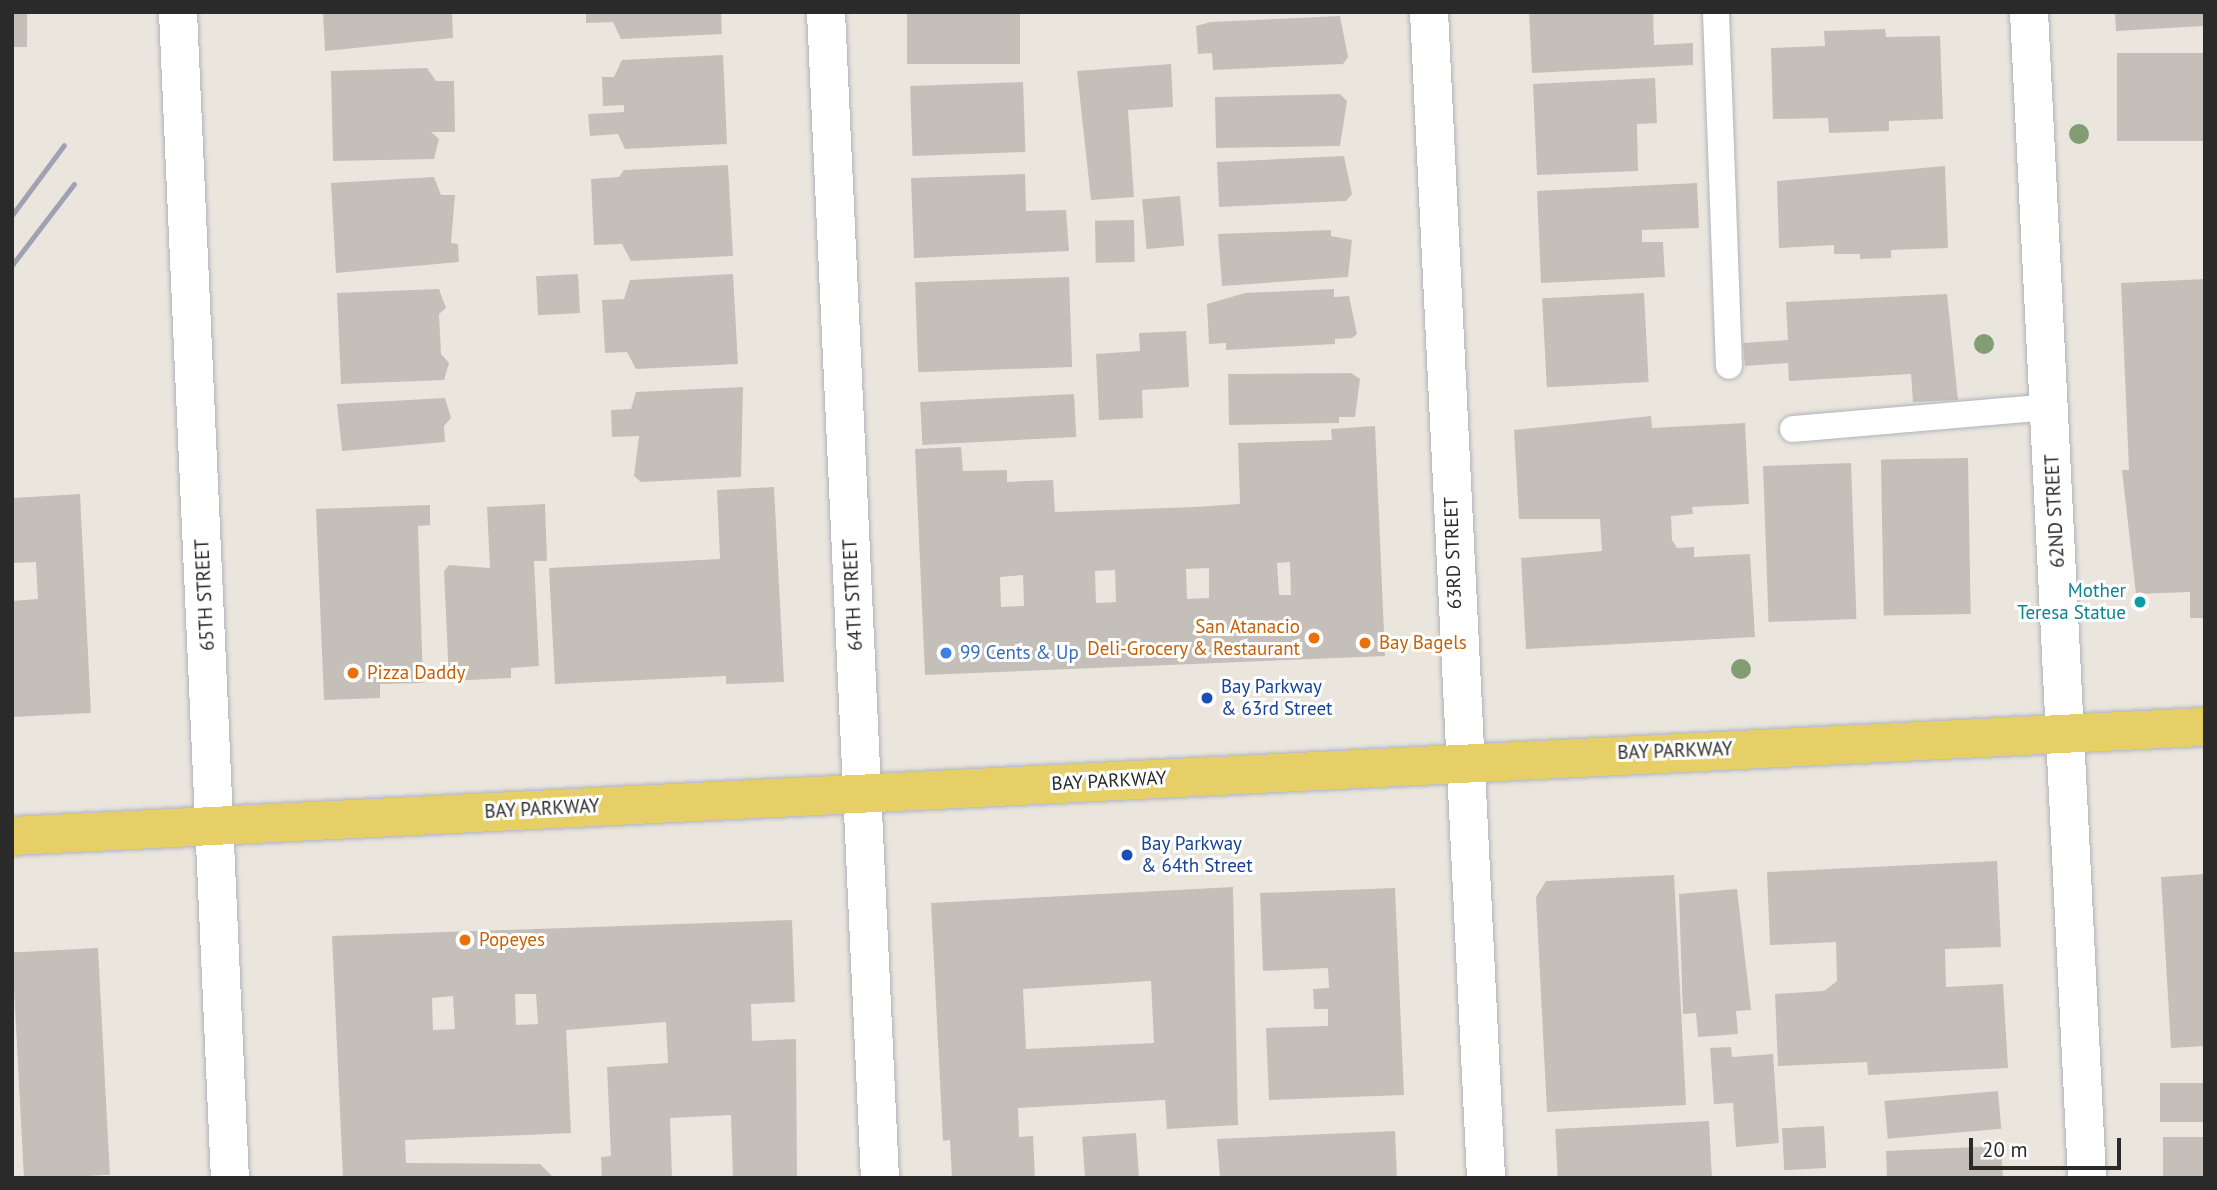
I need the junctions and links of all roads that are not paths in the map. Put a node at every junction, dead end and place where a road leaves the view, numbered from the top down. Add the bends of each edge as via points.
1 (178, 12) edge
2 (826, 12) edge
3 (1429, 12) edge
4 (1716, 12) edge
5 (2029, 12) edge
6 (1729, 366) dead end
7 (2050, 407) junction
8 (1793, 429) dead end
9 (2205, 727) edge
10 (2067, 735) junction
11 (1467, 759) junction
12 (862, 794) junction
13 (216, 823) junction
14 (12, 836) edge
15 (230, 1178) edge
16 (880, 1178) edge
17 (1486, 1178) edge
18 (2087, 1178) edge

1 - 13 street, 65TH STREET
2 - 12 street, 64TH STREET
3 - 11 street, 63RD STREET
4 - 6 lane
5 - 7 street, 62ND STREET
7 - 8 lane
7 - 10 street, 62ND STREET
9 - 10 main road, BAY PARKWAY
10 - 11 main road, BAY PARKWAY
10 - 18 street, 62ND STREET
11 - 12 main road, BAY PARKWAY
11 - 17 street, 63RD STREET
12 - 13 main road, BAY PARKWAY
12 - 16 street, 64TH STREET
13 - 14 main road, BAY PARKWAY
13 - 15 street, 65TH STREET

